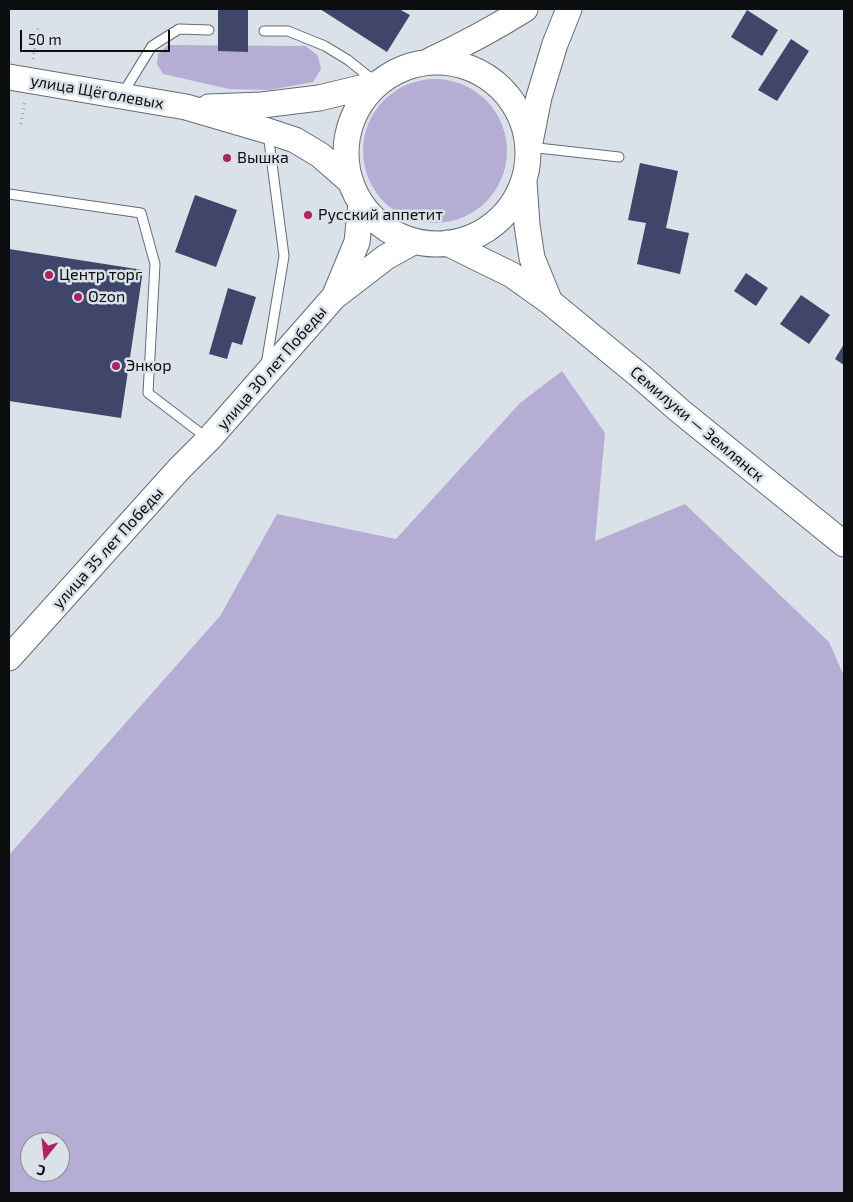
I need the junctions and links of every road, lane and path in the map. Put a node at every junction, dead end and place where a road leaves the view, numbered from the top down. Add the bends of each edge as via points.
1 (525, 9) edge
2 (569, 9) edge
3 (209, 30) dead end
4 (264, 31) dead end
5 (428, 61) junction
6 (9, 77) edge
7 (377, 84) junction
8 (122, 96) junction
9 (186, 108) junction
10 (268, 131) junction
11 (529, 147) junction
12 (619, 157) dead end
13 (524, 182) junction
14 (356, 192) junction
15 (9, 194) edge
16 (415, 241) junction
17 (447, 243) junction
18 (334, 297) junction
19 (550, 302) junction
20 (264, 377) junction
21 (209, 439) junction
22 (844, 544) edge
23 (9, 658) edge

1 - 5 main road
2 - 11 main road via 539,97
3 - 8 lane via 180,29 152,46
4 - 7 lane via 288,31 325,46
5 - 7 main road via 401,68
5 - 11 main road via 457,63 484,74 507,93 522,118
6 - 8 main road, улица Щёголевых
7 - 9 main road via 319,98 262,105
7 - 14 main road via 360,104 349,128 346,155
8 - 9 main road, улица Щёголевых
9 - 10 main road
10 - 14 main road via 295,140 320,155
10 - 20 lane via 284,256
11 - 12 lane
11 - 13 main road
13 - 17 main road via 513,204 497,222 476,235
13 - 19 main road via 532,258
14 - 16 main road via 376,220 394,233
14 - 18 main road via 357,242
15 - 21 lane via 141,213 155,264 148,393
16 - 17 main road
16 - 18 main road via 386,257
17 - 19 main road, Семилуки — Землянск via 512,275
18 - 20 main road, улица 30 лет Победы
19 - 22 main road, Семилуки — Землянск
20 - 21 main road, улица 30 лет Победы
21 - 23 main road, улица 35 лет Победы

